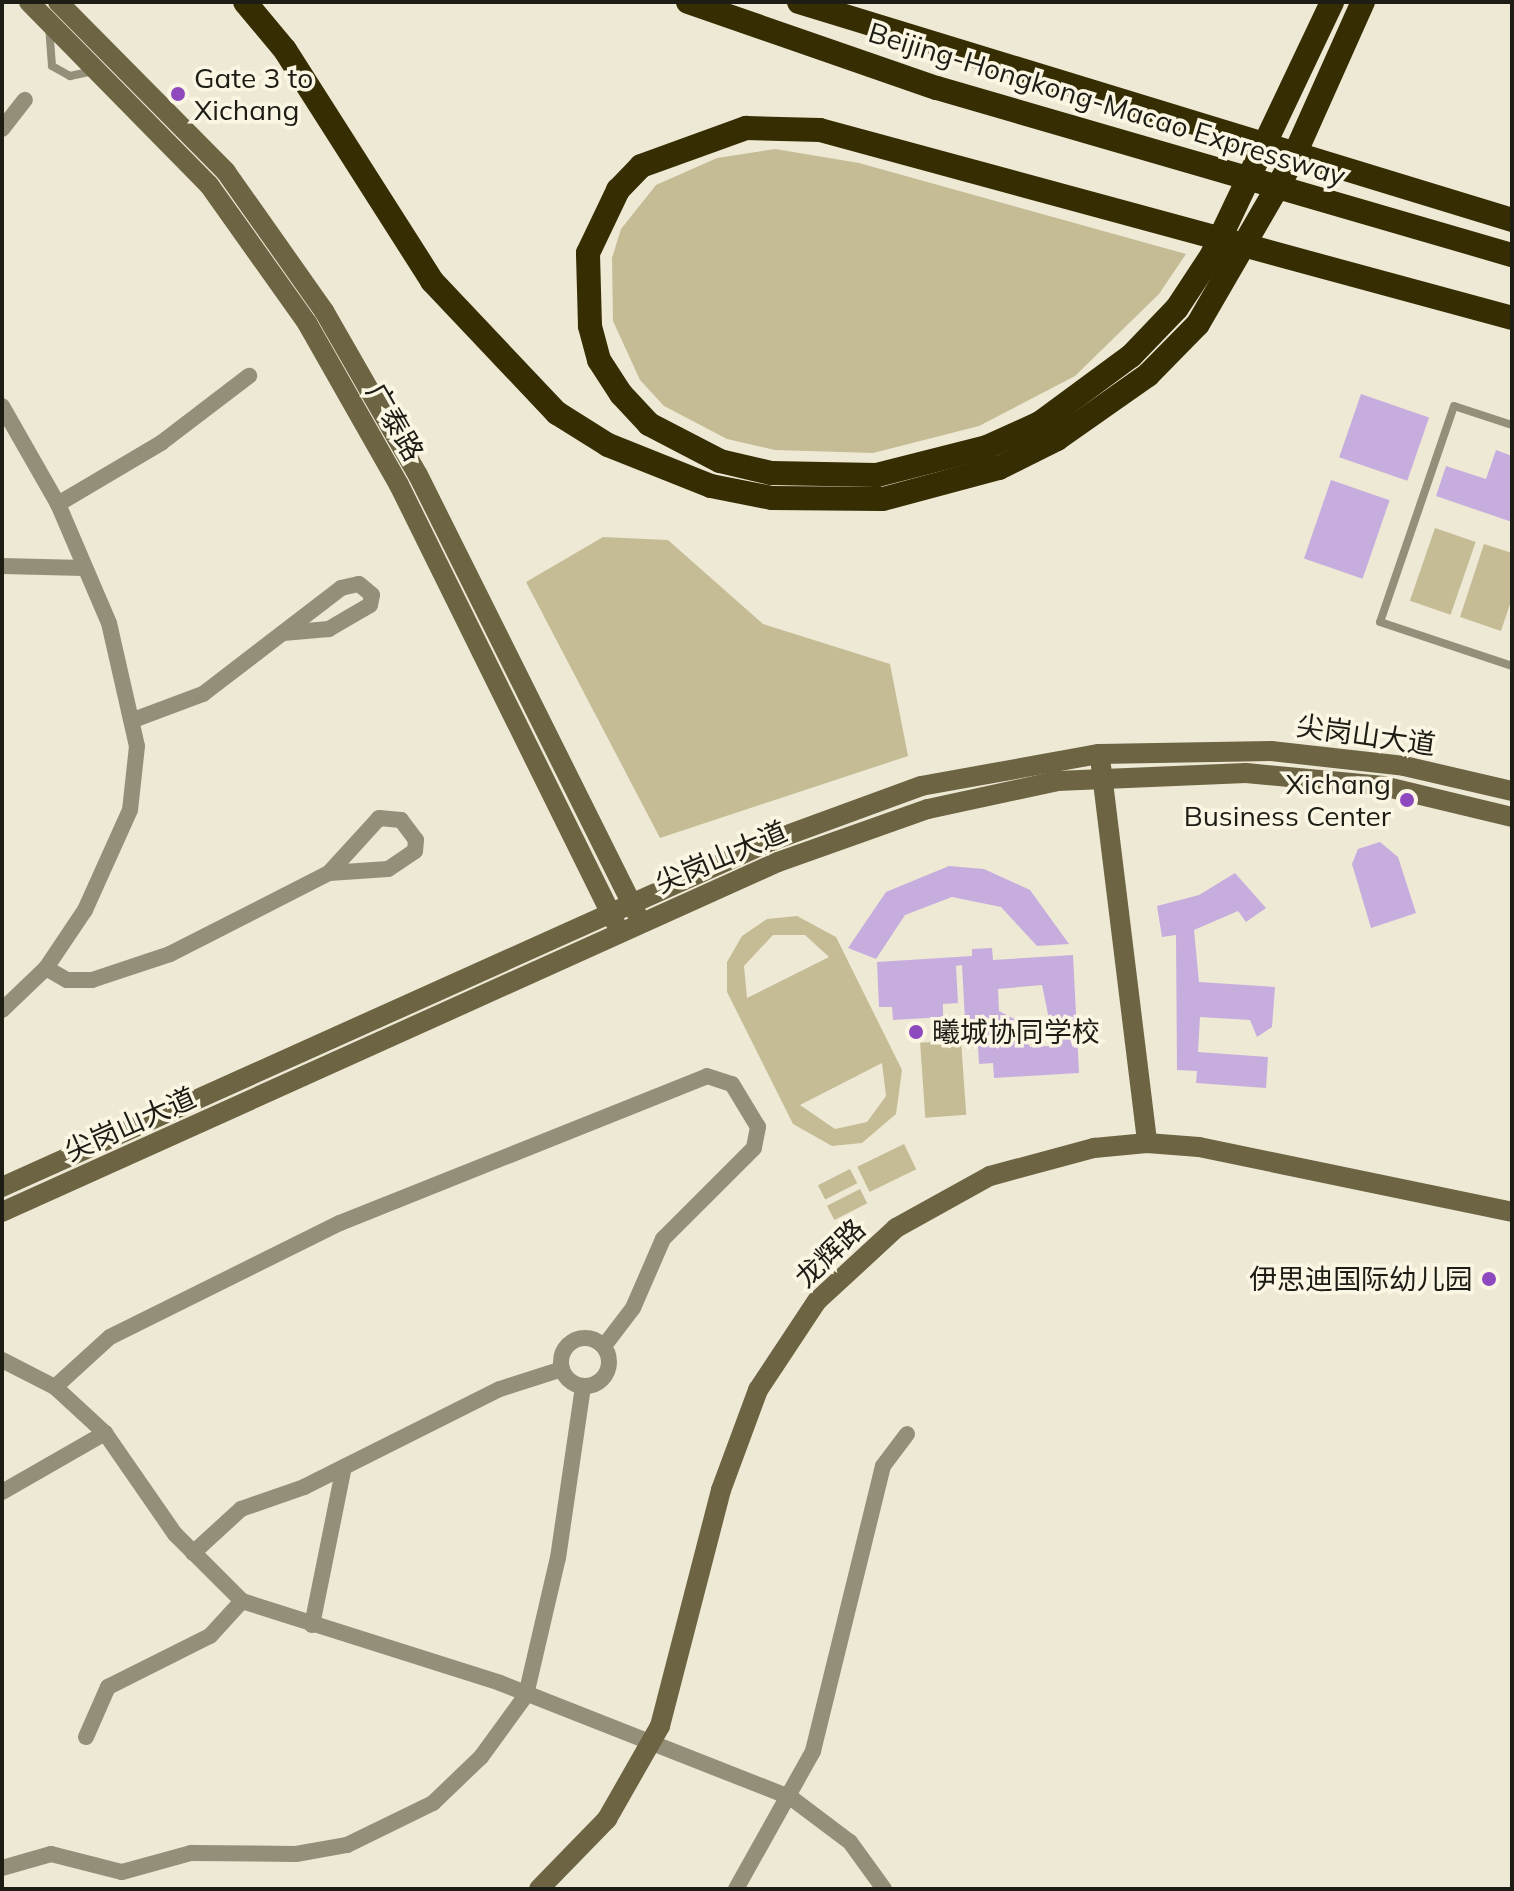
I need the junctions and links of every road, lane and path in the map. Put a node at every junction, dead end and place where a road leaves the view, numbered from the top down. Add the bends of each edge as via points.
1 (29, 2) edge
2 (245, 2) edge
3 (688, 2) edge
4 (799, 2) edge
5 (1332, 2) edge
6 (1363, 2) edge
7 (55, 11) edge
8 (101, 67) junction
9 (25, 100) dead end
10 (2, 129) edge
11 (1512, 220) edge
12 (1512, 255) edge
13 (1512, 318) edge
14 (249, 376) dead end
15 (2, 406) edge
16 (1512, 425) edge
17 (880, 487) junction
18 (58, 504) junction
19 (2, 566) edge
20 (84, 568) junction
21 (283, 633) junction
22 (1512, 666) edge
23 (136, 719) junction
24 (1099, 754) junction
25 (1102, 778) junction
26 (1512, 791) edge
27 (1512, 817) edge
28 (329, 873) junction
29 (631, 902) junction
30 (610, 912) junction
31 (640, 922) junction
32 (620, 932) junction
33 (46, 968) junction
34 (2, 1010) edge
35 (1147, 1143) junction
36 (2, 1187) edge
37 (2, 1212) edge
38 (1512, 1212) edge
39 (604, 1346) junction
40 (2, 1360) edge
41 (562, 1369) junction
42 (583, 1386) junction
43 (55, 1387) junction
44 (105, 1433) junction
45 (907, 1434) dead end
46 (344, 1467) junction
47 (2, 1492) edge
48 (193, 1553) junction
49 (242, 1601) junction
50 (312, 1625) junction
51 (526, 1695) junction
52 (86, 1737) dead end
53 (650, 1746) junction
54 (790, 1797) junction
55 (2, 1868) edge
56 (539, 1889) edge
57 (736, 1889) edge
58 (884, 1889) edge

1 - 7 main road, 广泰路
2 - 17 highway via 285,50 432,281 557,413 608,445 711,486 772,498
3 - 12 highway, Beijing-Hongkong-Macao Expressway via 937,88
4 - 11 highway, Beijing-Hongkong-Macao Expressway
5 - 17 highway, bridge via 1212,255 1177,308 1131,356 1040,423
6 - 17 highway, bridge via 1290,165 1198,324 1148,375 1057,439 999,468
7 - 8 main road, 广泰路
7 - 8 lane via 45,41 52,66 70,76
7 - 29 main road, 广泰路 via 226,172 324,311 418,475
8 - 30 main road, 广泰路 via 209,185 307,323 399,485
9 - 10 street
13 - 17 highway via 820,130 746,128 676,147 641,166 618,190 588,253 590,326 599,360 621,394 649,424 720,461
14 - 18 street via 161,443
15 - 18 street
16 - 22 lane via 1454,406 1380,622
18 - 20 street
19 - 20 street
20 - 23 street via 109,623
21 - 21 street via 329,629 370,605 372,595 359,584 341,588 299,613
21 - 23 street via 203,694
23 - 33 street via 130,810 85,910
24 - 25 main road
24 - 26 main road, 尖岗山大道 via 1340,756
24 - 29 main road, 尖岗山大道 via 921,786
25 - 27 main road, 尖岗山大道 via 1304,775
25 - 31 main road, 尖岗山大道 via 1009,789 881,822
25 - 35 main road
28 - 28 street via 388,869 415,851 416,840 401,820 379,818
28 - 33 street via 120,974 67,980
29 - 30 main road, 尖岗山大道
29 - 31 main road, 广泰路
30 - 32 main road, 广泰路
30 - 36 main road, 尖岗山大道
31 - 32 main road, 尖岗山大道
32 - 37 main road, 尖岗山大道
33 - 34 street
35 - 38 main road, 龙辉路 via 1199,1147
35 - 53 main road, 龙辉路 via 1041,1159 978,1182 896,1228 817,1301 778,1355 736,1439 677,1675
39 - 41 street via 575,1340 563,1353
39 - 42 street via 608,1370
39 - 43 street via 633,1308 663,1239 754,1148 758,1127 732,1084 707,1076 340,1223 110,1337
40 - 43 street
41 - 42 street
41 - 46 street via 446,1413
42 - 51 street via 558,1558
43 - 44 street
44 - 47 street
44 - 48 street
45 - 54 street via 883,1466 813,1751
46 - 48 street via 241,1509
46 - 50 street
48 - 49 street
49 - 50 street
49 - 52 street via 210,1636 108,1687
50 - 51 street
51 - 53 street
51 - 55 street via 481,1757 433,1803 347,1845 266,1856 191,1853 140,1871 70,1854
53 - 54 street
53 - 56 main road, 龙辉路 via 607,1819
54 - 57 street
54 - 58 street via 850,1842

